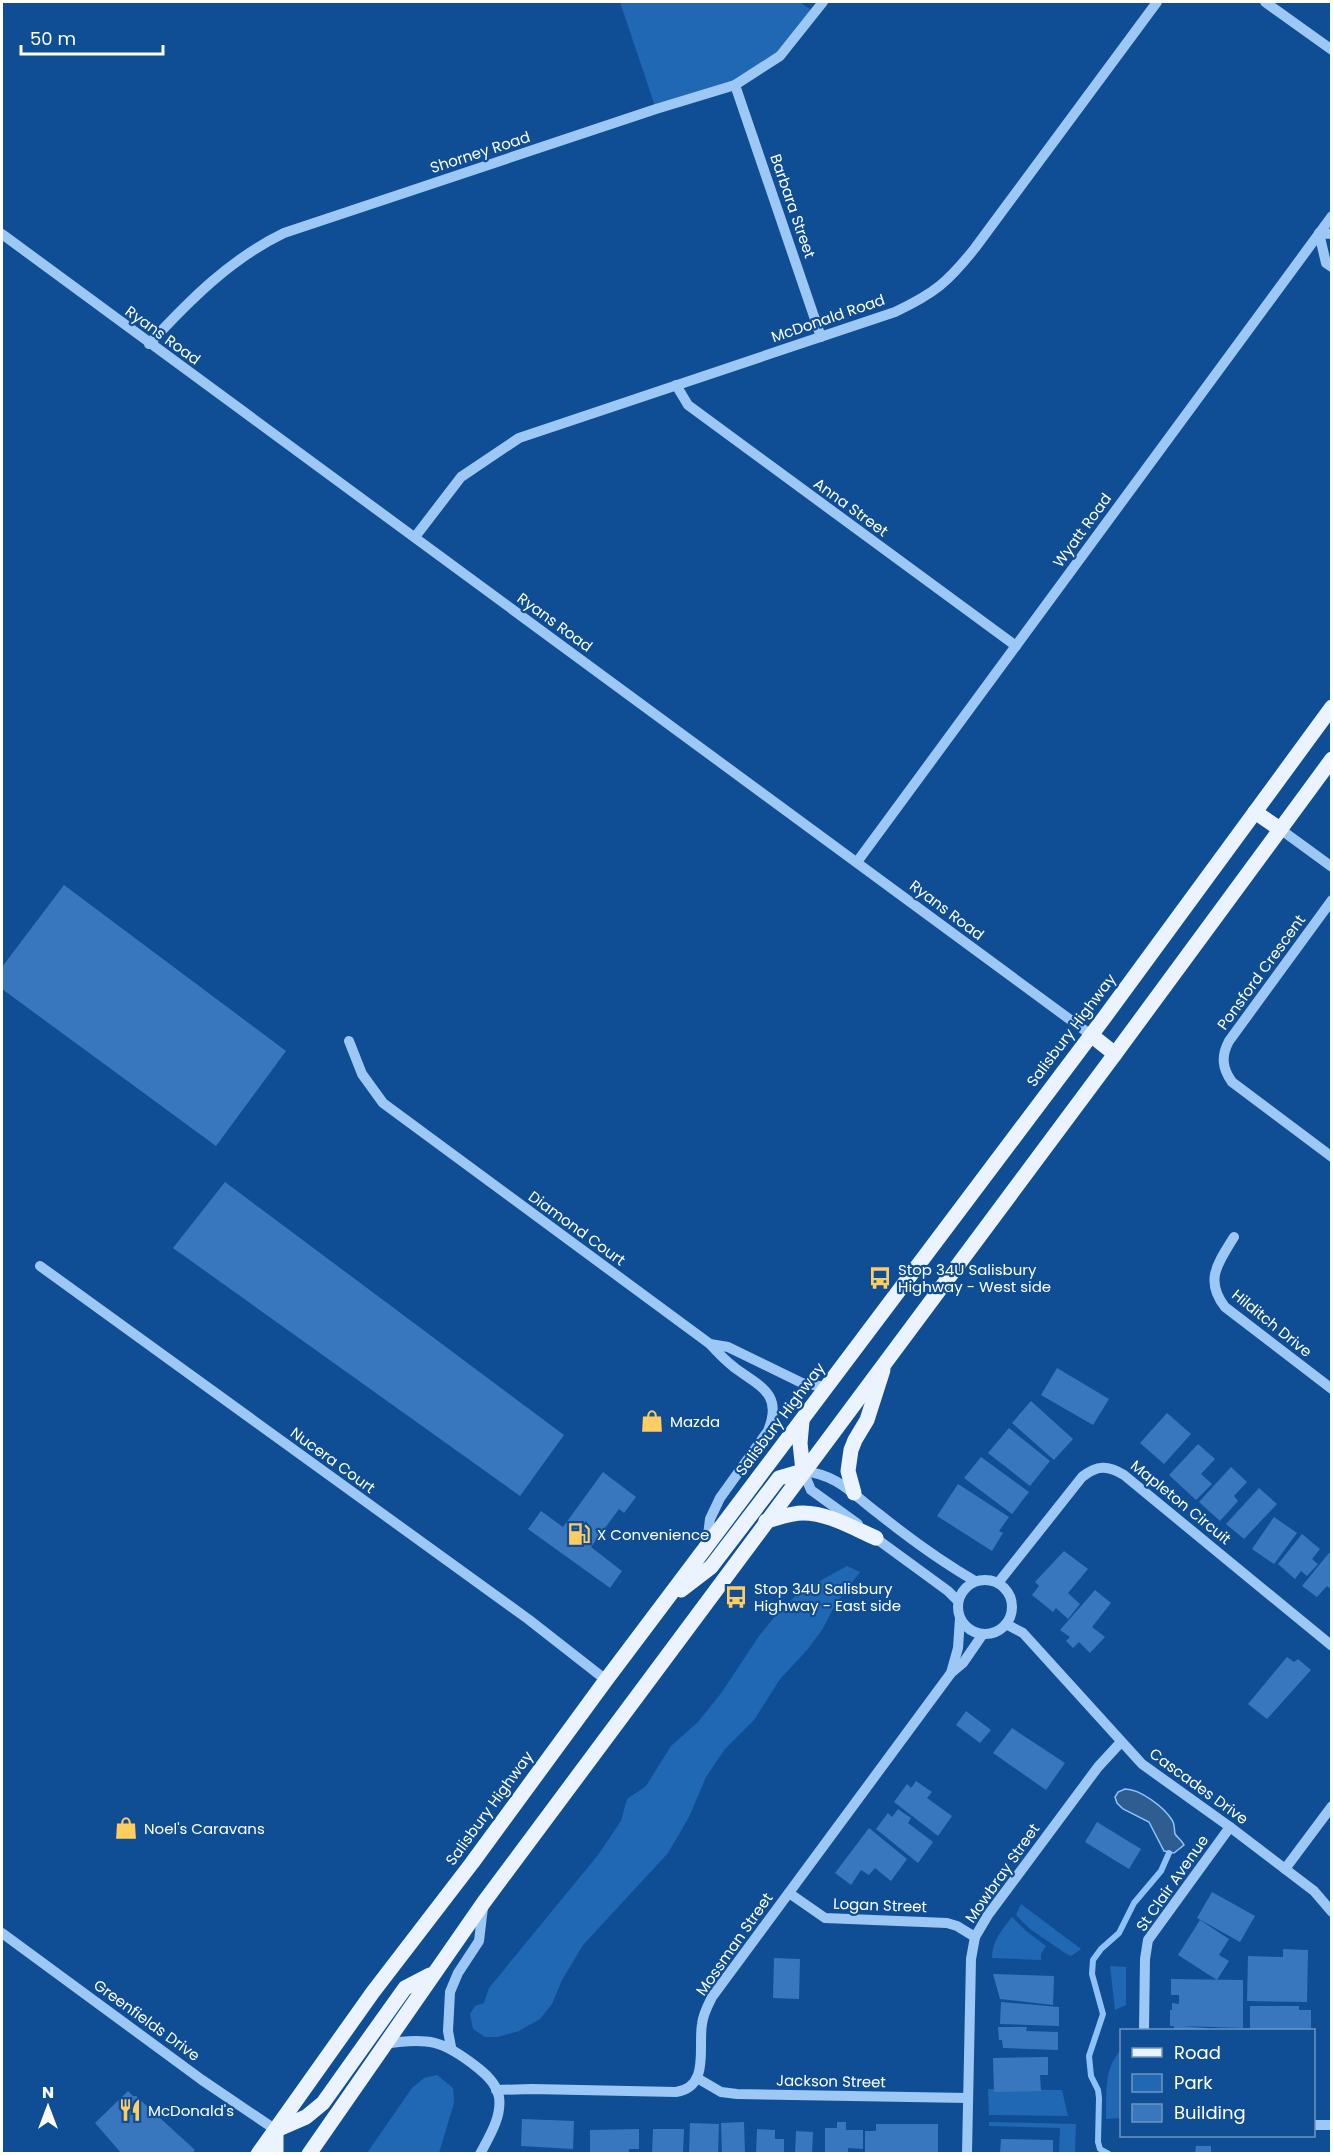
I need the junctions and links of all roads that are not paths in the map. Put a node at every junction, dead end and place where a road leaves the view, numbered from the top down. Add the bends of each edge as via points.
1 (823, 2) edge
2 (1157, 2) edge
3 (1265, 2) edge
4 (1332, 50) edge
5 (735, 86) junction
6 (1332, 216) edge
7 (1319, 233) junction
8 (2, 234) edge
9 (1332, 234) edge
10 (1332, 267) edge
11 (821, 337) junction
12 (149, 344) junction
13 (676, 385) junction
14 (415, 537) junction
15 (1016, 646) junction
16 (1332, 707) edge
17 (1332, 759) edge
18 (1255, 812) junction
19 (1280, 829) junction
20 (857, 862) junction
21 (1332, 867) edge
22 (1332, 900) edge
23 (1091, 1035) junction
24 (349, 1041) dead end
25 (1115, 1054) junction
26 (1332, 1157) edge
27 (1234, 1238) dead end
28 (40, 1266) dead end
29 (710, 1344) junction
30 (887, 1359) junction
31 (826, 1387) junction
32 (1332, 1389) edge
33 (802, 1419) junction
34 (803, 1472) junction
35 (854, 1493) junction
36 (766, 1521) junction
37 (876, 1538) junction
38 (707, 1545) junction
39 (975, 1581) junction
40 (998, 1583) junction
41 (958, 1601) junction
42 (664, 1603) junction
43 (960, 1617) junction
44 (1006, 1624) junction
45 (983, 1634) junction
46 (1332, 1646) edge
47 (951, 1673) junction
48 (606, 1680) junction
49 (1120, 1742) junction
50 (1332, 1806) edge
51 (1230, 1827) junction
52 (1285, 1869) junction
53 (789, 1893) junction
54 (483, 1902) junction
55 (1332, 1912) edge
56 (2, 1933) edge
57 (975, 1937) junction
58 (433, 1973) junction
59 (1144, 2029) edge
60 (384, 2043) junction
61 (451, 2047) junction
62 (697, 2078) junction
63 (496, 2090) junction
64 (968, 2098) junction
65 (1315, 2125) edge
66 (1332, 2125) edge
67 (276, 2130) junction
68 (258, 2154) edge
69 (276, 2154) edge
70 (309, 2154) edge
71 (480, 2154) edge
72 (967, 2154) edge

1 - 5 street, Shorney Road via 780,56
2 - 11 street, McDonald Road via 957,271 925,298
3 - 4 street
5 - 11 street, Barbara Street
5 - 12 street, Shorney Road via 284,233 208,283
6 - 7 street, Wyatt Road
7 - 9 street
7 - 10 street via 1326,263
7 - 15 street, Wyatt Road
8 - 12 street, Ryans Road
11 - 13 street, McDonald Road
12 - 14 street, Ryans Road
13 - 14 street, McDonald Road via 519,438 461,477
13 - 15 street, Anna Street via 688,405
14 - 20 street, Ryans Road
15 - 20 street, Wyatt Road
16 - 18 main road, Salisbury Highway
17 - 19 main road
18 - 19 main road
18 - 23 main road, Salisbury Highway
19 - 21 street
19 - 25 main road
20 - 23 street, Ryans Road
22 - 26 street, Ponsford Crescent via 1229,1041 1222,1059 1232,1082
23 - 25 main road
23 - 31 main road, Salisbury Highway
24 - 29 street, Diamond Court via 362,1074 383,1103
25 - 30 main road
27 - 32 street, Hilditch Drive via 1216,1268 1216,1295 1225,1307
28 - 48 street, Nucera Court via 528,1619
29 - 31 street, Diamond Court via 728,1347 802,1383
29 - 38 street via 762,1387 771,1397 774,1411 768,1431 720,1498 710,1519
30 - 34 main road
30 - 35 main road via 867,1420 851,1450 848,1471
31 - 33 main road, Salisbury Highway
33 - 34 main road
33 - 38 main road, Salisbury Highway
34 - 35 street via 821,1473
34 - 36 main road
34 - 37 street via 811,1490
34 - 42 main road via 779,1478 711,1567
35 - 39 street
36 - 37 main road via 816,1514
36 - 54 main road
37 - 41 street
38 - 42 main road, Salisbury Highway
39 - 40 street
39 - 41 street
40 - 44 street via 1012,1602
40 - 46 street, Mapleton Circuit via 1082,1477 1091,1470 1113,1468
41 - 43 street
42 - 48 main road, Salisbury Highway
43 - 45 street via 969,1629
43 - 47 street, Mossman Street
44 - 45 street
44 - 49 street, Cascades Drive via 1023,1633
45 - 47 street, Mossman Street
47 - 53 street, Mossman Street
48 - 67 main road, Salisbury Highway via 373,1992
49 - 51 street, Cascades Drive via 1142,1764
49 - 57 street, Mowbray Street
50 - 52 street
51 - 52 street, Cascades Drive
51 - 59 street, St Clair Avenue via 1148,1940
52 - 55 street, Cascades Drive
53 - 57 street, Logan Street via 825,1918 947,1923
53 - 62 street, Mossman Street via 712,1997 702,2025
54 - 58 main road
54 - 61 street via 479,1941 450,1992
56 - 67 street, Greenfields Drive
57 - 64 street, Mowbray Street via 971,1959
58 - 60 main road
58 - 67 main road via 405,1988 323,2103 306,2117
60 - 61 street via 418,2039
60 - 70 main road
61 - 63 street via 490,2078
62 - 63 street via 684,2091 676,2092
62 - 64 street, Jackson Street via 721,2092 737,2094
63 - 71 street via 499,2113
64 - 72 street, Mowbray Street
65 - 66 street
67 - 68 main road, Salisbury Highway
67 - 69 main road

